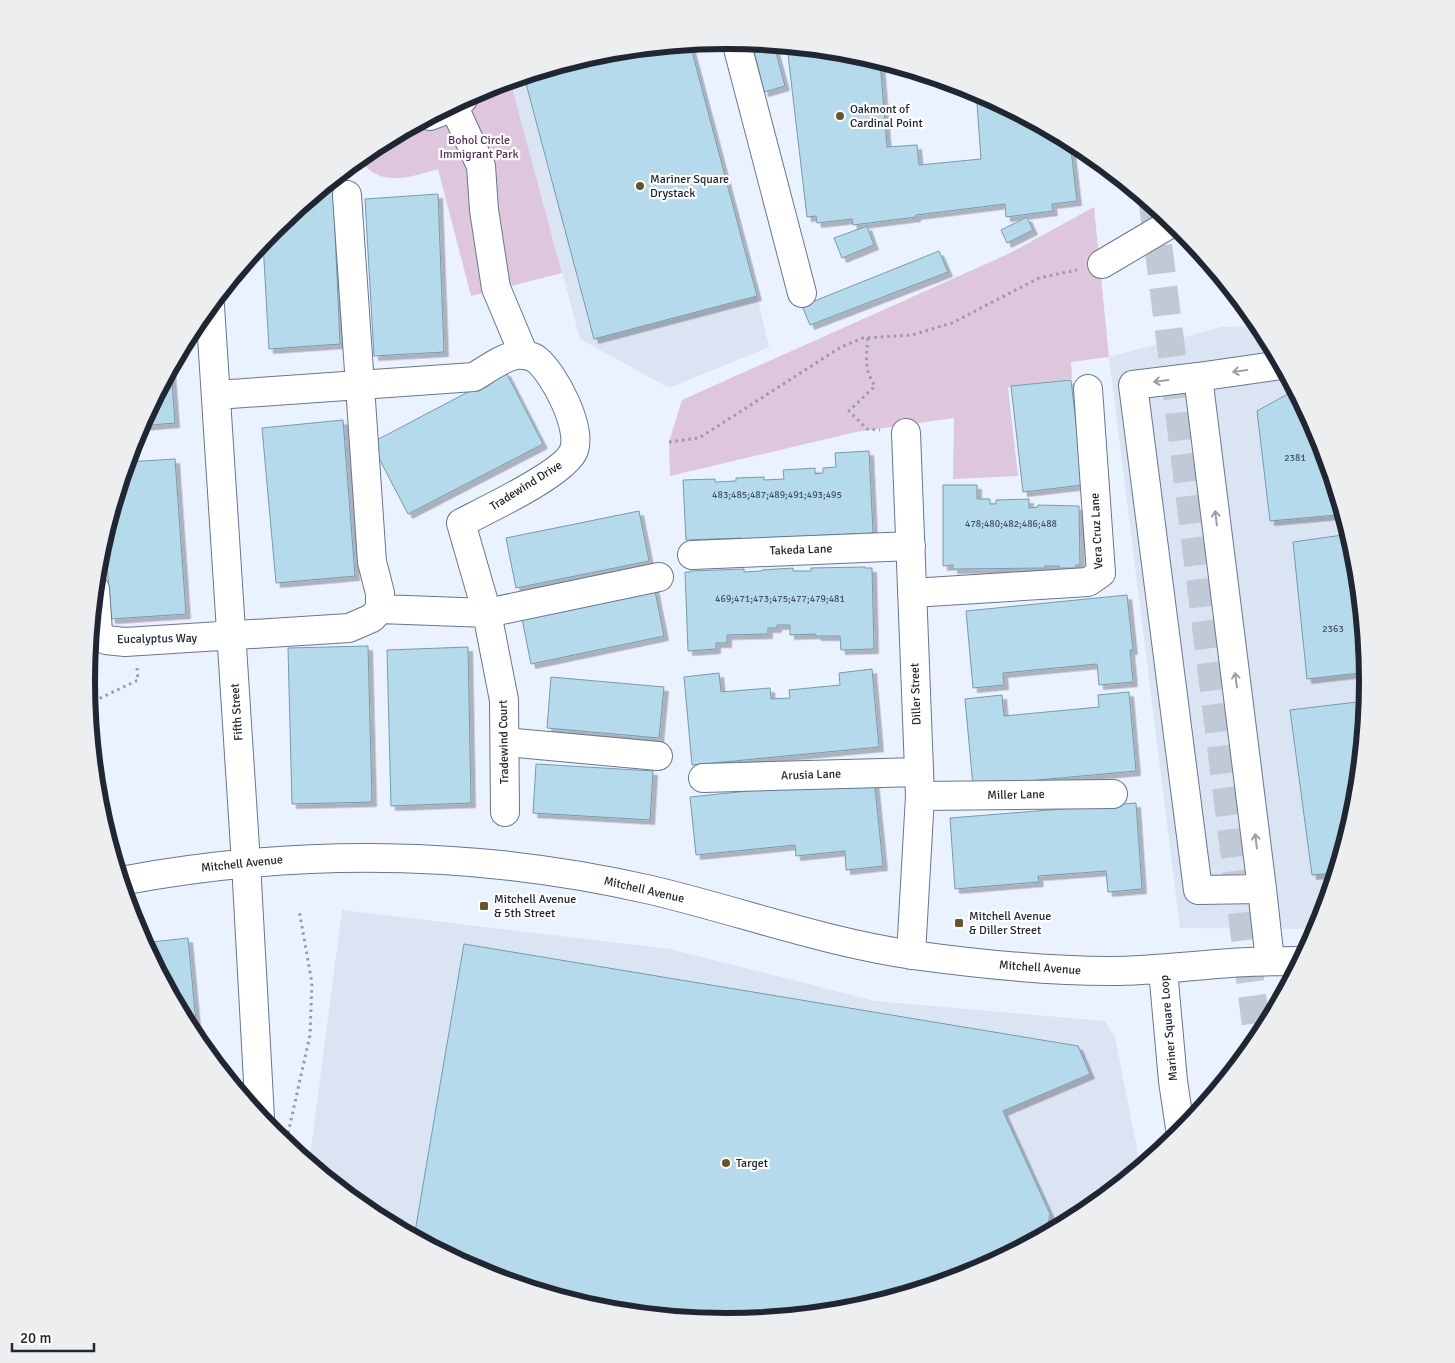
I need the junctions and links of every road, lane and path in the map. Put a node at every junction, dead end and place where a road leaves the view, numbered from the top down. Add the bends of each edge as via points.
1 (738, 49) edge
2 (452, 112) edge
3 (347, 195) dead end
4 (1167, 226) edge
5 (1102, 264) joint
6 (802, 293) dead end
7 (211, 317) edge
8 (868, 338) junction
9 (524, 355) junction
10 (1276, 366) edge
11 (1198, 377) junction
12 (360, 386) junction
13 (1088, 389) dead end
14 (216, 395) junction
15 (894, 432) joint
16 (669, 442) dead end
17 (911, 546) junction
18 (692, 555) dead end
19 (659, 576) dead end
20 (912, 593) junction
21 (380, 609) junction
22 (487, 613) junction
23 (97, 625) edge
24 (232, 637) junction
25 (136, 642) junction
26 (95, 700) edge
27 (506, 742) junction
28 (658, 756) dead end
29 (703, 778) dead end
30 (919, 784) junction
31 (1113, 794) dead end
32 (505, 812) dead end
33 (246, 863) junction
34 (127, 880) edge
35 (1262, 889) junction
36 (298, 910) dead end
37 (911, 954) junction
38 (1295, 960) edge
39 (1270, 961) junction
40 (1163, 970) junction
41 (259, 1107) edge
42 (1179, 1124) edge
43 (287, 1136) edge

1 - 6 street
2 - 9 street via 481,166 496,288
3 - 12 street
4 - 5 street
5 - 8 path via 1039,278 952,323 912,335
7 - 14 street, Fifth Street
8 - 15 path via 865,363 875,386 849,411 868,429
8 - 16 path via 841,347 699,438
9 - 12 street via 518,354 474,377
9 - 22 street, Tradewind Drive via 535,358 553,379 576,433 574,451 563,466 504,502 461,523
10 -> 11 street
35 -> 11 street
11 -> 35 street via 1133,385 1198,890
12 - 14 street
12 - 21 street via 372,562 380,593
13 - 20 street, Vera Cruz Lane via 1101,573 1088,582
14 - 24 street, Fifth Street
15 - 17 street, Diller Street
17 - 18 street, Takeda Lane
17 - 20 street, Diller Street
19 - 22 street
20 - 30 street, Diller Street
21 - 22 street
21 - 24 street via 372,618 349,628
22 - 27 street, Tradewind Court via 504,700
23 - 25 street, Eucalyptus Way via 98,632 106,640
24 - 25 street, Eucalyptus Way
24 - 33 street, Fifth Street
25 - 26 path via 138,680
27 - 28 street
27 - 32 street, Tradewind Court
29 - 30 street, Arusia Lane
30 - 31 street, Miller Lane
30 - 37 street, Diller Street
33 - 34 street, Mitchell Avenue
33 - 37 street, Mitchell Avenue via 377,857 535,869 651,890 812,934
33 - 41 street, Fifth Street
35 - 39 street
36 - 43 path via 312,984 310,1035
37 - 40 street, Mitchell Avenue via 1067,970
38 - 39 street, Mariner Square Loop
39 - 40 street, Mariner Square Loop
40 - 42 street, Mariner Square Loop

